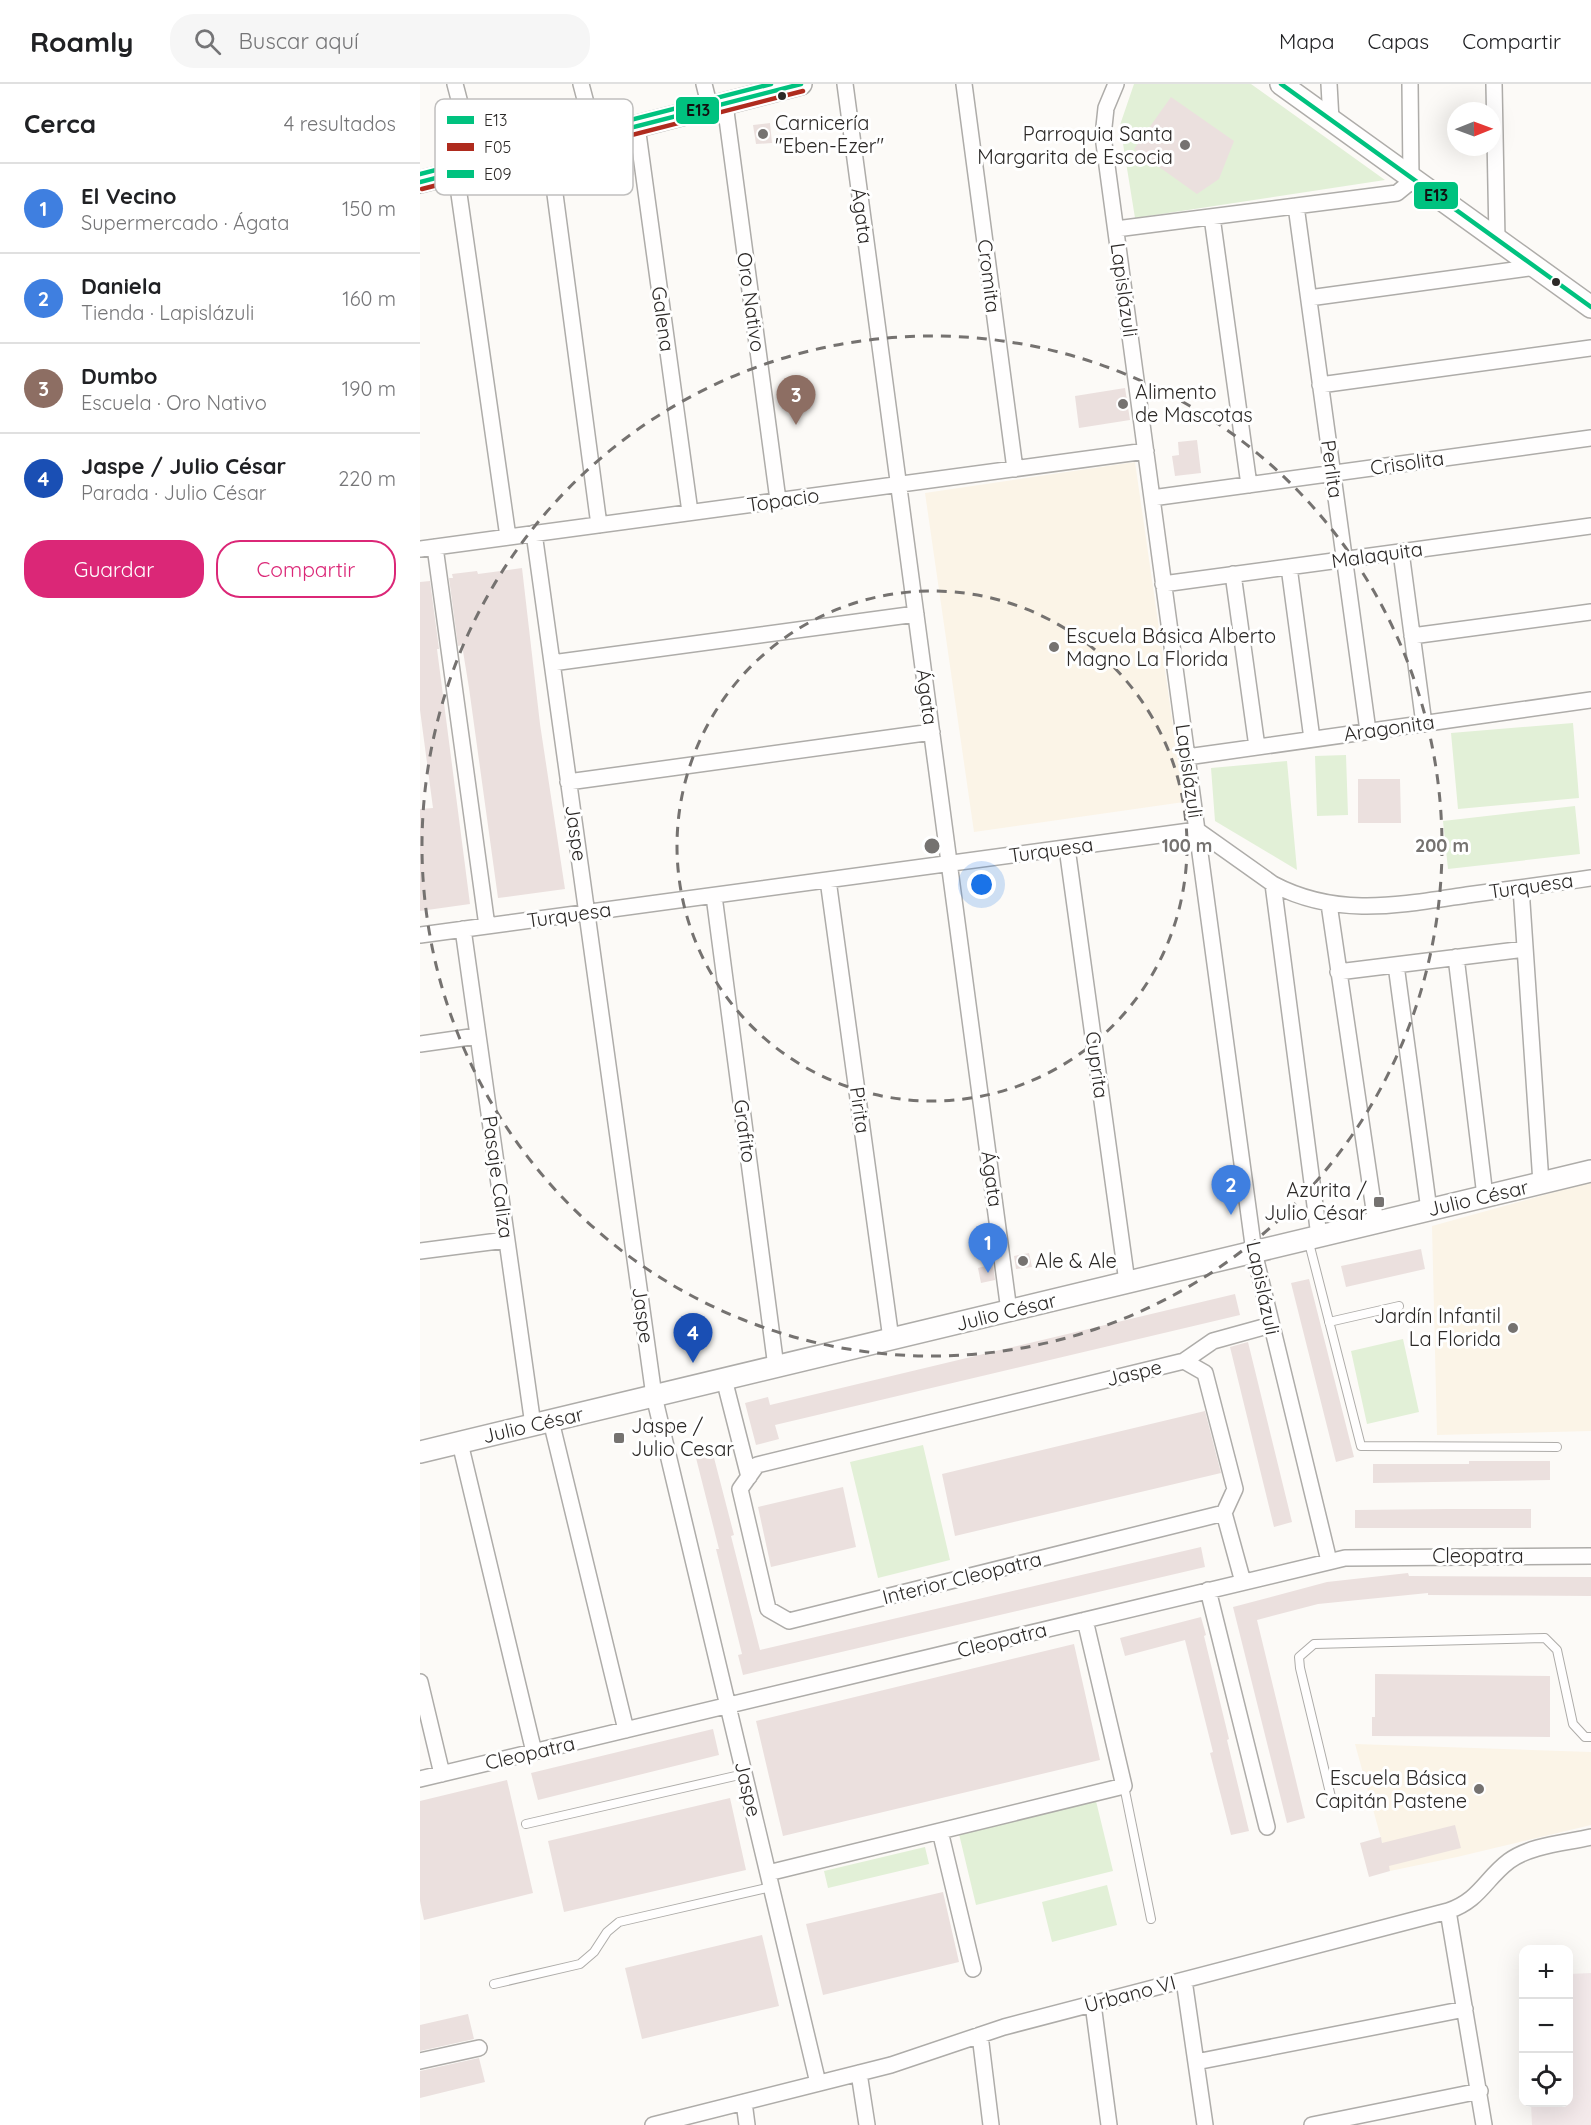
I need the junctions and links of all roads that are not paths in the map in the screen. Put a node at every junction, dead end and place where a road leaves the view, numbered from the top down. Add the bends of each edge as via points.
1 (455, 84) edge
2 (581, 84) edge
3 (704, 84) edge
4 (801, 84) edge
5 (845, 84) edge
6 (964, 84) edge
7 (1116, 84) edge
8 (1281, 84) edge
9 (1329, 84) edge
10 (1410, 84) edge
11 (1494, 84) edge
12 (459, 99) edge
13 (585, 99) edge
14 (717, 106) junction
15 (1330, 120) junction
16 (637, 126) junction
17 (633, 127) edge
18 (435, 178) edge
19 (1411, 178) junction
20 (420, 182) edge
21 (459, 195) edge
22 (555, 195) edge
23 (1296, 206) junction
24 (1212, 217) junction
25 (1116, 229) junction
26 (1497, 239) junction
27 (1536, 267) junction
28 (1309, 298) junction
29 (1591, 307) edge
30 (1591, 348) edge
31 (1320, 385) junction
32 (1591, 438) edge
33 (1146, 451) junction
34 (1015, 469) junction
35 (1333, 474) junction
36 (898, 484) junction
37 (1249, 485) junction
38 (1152, 498) junction
39 (778, 500) junction
40 (690, 512) junction
41 (599, 525) junction
42 (1591, 526) edge
43 (534, 533) junction
44 (508, 537) junction
45 (428, 548) edge
46 (1401, 552) junction
47 (1344, 559) junction
48 (1288, 567) junction
49 (1233, 574) junction
50 (1163, 584) junction
51 (1591, 612) edge
52 (916, 614) junction
53 (1412, 636) junction
54 (552, 663) junction
55 (1591, 700) edge
56 (1424, 724) junction
57 (1368, 731) junction
58 (932, 732) junction
59 (1312, 739) junction
60 (1257, 747) junction
61 (1187, 757) junction
62 (568, 782) junction
63 (1197, 830) junction
64 (1067, 848) junction
65 (950, 864) junction
66 (1591, 878) edge
67 (828, 880) junction
68 (1273, 884) junction
69 (1521, 888) junction
70 (714, 896) junction
71 (1329, 904) junction
72 (587, 913) junction
73 (487, 926) junction
74 (462, 929) junction
75 (420, 935) edge
76 (1525, 949) junction
77 (1456, 957) junction
78 (1396, 965) junction
79 (1338, 972) junction
80 (477, 1036) junction
81 (420, 1044) edge
82 (1591, 1171) edge
83 (1541, 1183) junction
84 (1485, 1196) junction
85 (1429, 1210) junction
86 (1376, 1223) junction
87 (1314, 1238) junction
88 (506, 1239) junction
89 (420, 1251) edge
90 (1254, 1252) junction
91 (1127, 1282) junction
92 (1399, 1306) dead end
93 (1010, 1311) junction
94 (1329, 1322) junction
95 (1271, 1325) junction
96 (891, 1339) junction
97 (1184, 1361) junction
98 (776, 1367) junction
99 (724, 1379) junction
100 (654, 1396) junction
101 (542, 1423) junction
102 (460, 1443) junction
103 (1557, 1447) dead end
104 (420, 1452) edge
105 (749, 1477) junction
106 (1224, 1513) junction
107 (1591, 1556) edge
108 (1329, 1561) junction
109 (1243, 1582) junction
110 (1208, 1590) junction
111 (1085, 1620) junction
112 (420, 1682) edge
113 (728, 1706) junction
114 (626, 1730) junction
115 (1591, 1737) edge
116 (534, 1752) junction
117 (442, 1774) junction
118 (744, 1774) junction
119 (420, 1779) edge
120 (1124, 1786) junction
121 (1331, 1797) dead end
122 (526, 1824) dead end
123 (1267, 1827) dead end
124 (940, 1831) junction
125 (1591, 1837) edge
126 (770, 1880) junction
127 (1448, 1911) junction
128 (1151, 1919) dead end
129 (973, 1969) dead end
130 (1184, 1980) junction
131 (494, 1984) dead end
132 (1093, 2004) junction
133 (1465, 2009) junction
134 (980, 2035) junction
135 (479, 2048) dead end
136 (420, 2061) edge
137 (1196, 2062) junction
138 (860, 2073) junction
139 (818, 2083) junction
140 (1480, 2091) junction
141 (744, 2102) junction
142 (653, 2125) edge
143 (747, 2125) edge
144 (867, 2125) edge
145 (991, 2125) edge
146 (1109, 2125) edge
147 (1205, 2125) edge
148 (1312, 2125) edge
149 (1484, 2125) edge

1 - 12 street
2 - 13 street
3 - 14 street, Oro Nativo
4 - 14 street
5 - 36 street, Ágata
6 - 34 street, Cromita
7 - 25 street, Lapislázuli via 1103,127
8 - 15 street
9 - 15 street
10 - 19 street
11 - 26 street
14 - 16 street
14 - 39 street, Oro Nativo
15 - 19 street
16 - 17 street
16 - 40 street, Galena
18 - 20 street
19 - 23 street via 1397,193
19 - 26 street
21 - 44 street
22 - 41 street
23 - 24 street
23 - 28 street, Perlita
24 - 25 street
24 - 37 street
25 - 33 street, Lapislázuli
26 - 27 street
27 - 28 street
27 - 29 street
28 - 31 street, Perlita
30 - 31 street
31 - 35 street, Perlita
32 - 35 street, Crisolita
33 - 34 street, Topacio
33 - 38 street, Lapislázuli
34 - 36 street, Topacio
35 - 37 street, Crisolita
35 - 47 street, Perlita
36 - 39 street, Topacio
36 - 52 street, Ágata
37 - 38 street, Crisolita
38 - 50 street, Lapislázuli
39 - 40 street, Topacio
40 - 41 street, Topacio
41 - 43 street, Topacio
42 - 46 street, Malaquita
43 - 44 street, Topacio
43 - 54 street, Jaspe
44 - 45 street, Topacio
45 - 73 street
46 - 47 street, Malaquita
46 - 53 street
47 - 48 street, Malaquita
47 - 57 street, Perlita
48 - 49 street, Malaquita
48 - 59 street
49 - 50 street, Malaquita
49 - 60 street
50 - 61 street, Lapislázuli
51 - 53 street
52 - 54 street
52 - 58 street, Ágata
53 - 56 street
54 - 62 street, Jaspe
55 - 56 street, Aragonita
56 - 57 street, Aragonita
57 - 59 street, Aragonita
58 - 62 street
58 - 65 street, Ágata
59 - 60 street, Aragonita
60 - 61 street, Aragonita
61 - 63 street, Lapislázuli
62 - 72 street, Jaspe
63 - 64 street, Turquesa
63 - 68 street, Turquesa
63 - 90 street, Lapislázuli
64 - 65 street, Turquesa
64 - 91 street, Cuprita
65 - 67 street, Turquesa
65 - 93 street, Ágata
66 - 69 street, Turquesa
67 - 70 street, Turquesa
67 - 96 street, Pirita
68 - 71 street, Turquesa
68 - 87 street
69 - 71 street, Turquesa via 1377,906
69 - 76 street
70 - 72 street, Turquesa
70 - 98 street, Grafito
71 - 79 street
72 - 73 street, Turquesa
72 - 100 street, Jaspe
73 - 74 street, Turquesa
74 - 75 street, Turquesa
74 - 80 street, Pasaje Caliza
76 - 77 street
76 - 83 street
77 - 78 street
77 - 84 street
78 - 79 street
78 - 85 street
79 - 86 street
80 - 81 street
80 - 88 street, Pasaje Caliza
82 - 83 street, Julio César
83 - 84 street, Julio César
84 - 85 street, Julio César
85 - 86 street, Julio César
86 - 87 street, Julio César
87 - 90 street, Julio César
87 - 94 lane
88 - 89 street
88 - 101 street, Pasaje Caliza
90 - 91 street, Julio César
90 - 95 street, Lapislázuli
91 - 93 street, Julio César
92 - 94 lane
93 - 96 street, Julio César
94 - 103 lane via 1361,1446
95 - 97 street via 1214,1341
95 - 108 street, Lapislázuli
96 - 98 street, Julio César
97 - 105 street, Jaspe via 757,1465
97 - 106 street, Jaspe via 1205,1373 1235,1489
98 - 99 street, Julio César
99 - 100 street, Julio César
99 - 105 street
100 - 101 street, Julio César
100 - 113 street, Jaspe
101 - 102 street, Julio César
101 - 114 street, Pasaje Caliza
102 - 104 street, Julio César
102 - 116 street
105 - 106 street, Interior Cleopatra via 740,1489 768,1609 789,1621
106 - 109 street
107 - 108 street, Cleopatra via 1362,1557
108 - 109 street, Cleopatra
109 - 110 street, Cleopatra
110 - 111 street, Cleopatra
110 - 123 street
111 - 113 street, Cleopatra
111 - 120 street
112 - 117 street
113 - 114 street, Cleopatra
113 - 118 street, Jaspe
114 - 116 street, Cleopatra
115 - 121 lane via 1573,1724 1557,1650 1545,1638 1314,1644 1299,1657 1300,1668
116 - 117 street, Cleopatra
117 - 119 street, Cleopatra
118 - 122 lane
118 - 126 street, Jaspe
120 - 124 street
120 - 128 lane
124 - 126 street
124 - 129 street
125 - 127 street, Urbano VI via 1515,1857 1477,1896
126 - 131 lane via 618,1922 580,1964
126 - 139 street, Jaspe
127 - 130 street, Urbano VI
127 - 133 street
130 - 132 street, Urbano VI
130 - 137 street
132 - 134 street, Urbano VI
132 - 146 street
133 - 137 street
133 - 140 street
134 - 138 street, Urbano VI
134 - 145 street
135 - 136 street
137 - 147 street
138 - 139 street, Urbano VI
138 - 144 street
139 - 141 street, Urbano VI
140 - 148 street
140 - 149 street
141 - 142 street, Urbano VI
141 - 143 street

